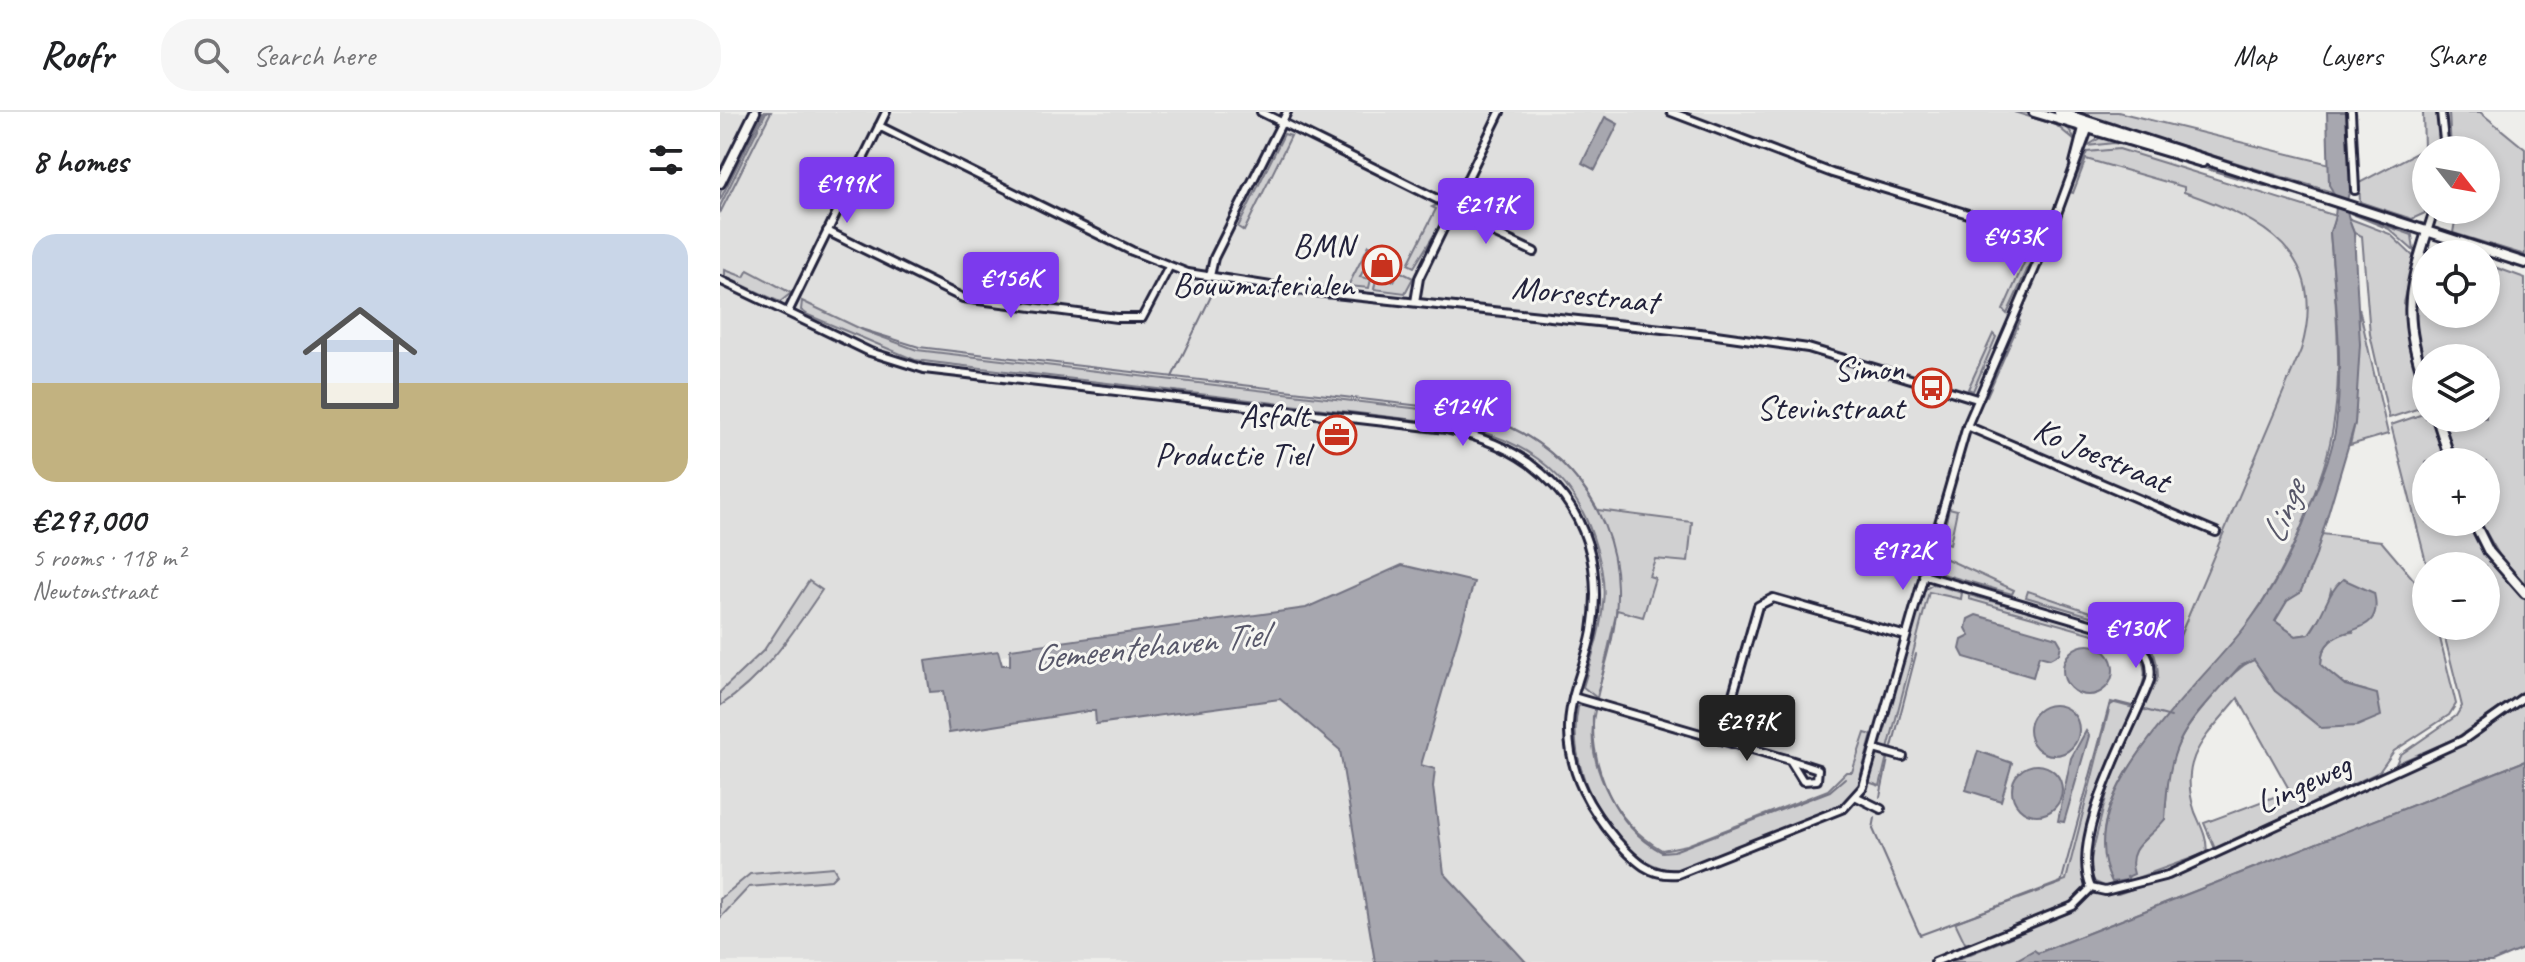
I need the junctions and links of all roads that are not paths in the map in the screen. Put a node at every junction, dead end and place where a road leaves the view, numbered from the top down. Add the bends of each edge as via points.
1 (755, 112) edge
2 (886, 112) edge
3 (1261, 112) edge
4 (1287, 112) edge
5 (1500, 112) edge
6 (1671, 112) edge
7 (2034, 112) edge
8 (2059, 112) edge
9 (2351, 112) edge
10 (2441, 112) edge
11 (1282, 122) junction
12 (879, 126) junction
13 (2086, 126) junction
14 (2444, 136) edge
15 (720, 183) edge
16 (2355, 190) dead end
17 (1452, 210) junction
18 (2430, 224) edge
19 (827, 231) junction
20 (2427, 232) junction
21 (2048, 238) junction
22 (1534, 252) dead end
23 (2525, 263) edge
24 (1169, 267) junction
25 (1210, 276) junction
26 (720, 280) edge
27 (1415, 302) junction
28 (788, 312) junction
29 (2414, 344) edge
30 (1977, 399) junction
31 (1967, 426) junction
32 (2216, 532) dead end
33 (2481, 536) edge
34 (1923, 575) junction
35 (2525, 593) edge
36 (1906, 636) junction
37 (2525, 696) edge
38 (1573, 697) junction
39 (1720, 740) junction
40 (1874, 749) junction
41 (1903, 757) dead end
42 (1790, 760) junction
43 (1857, 797) junction
44 (1881, 809) dead end
45 (2091, 888) junction
46 (1935, 962) edge

1 - 15 main road
2 - 12 street
3 - 11 street
4 - 11 street
5 - 17 street
6 - 21 street via 1832,173
7 - 13 main road
8 - 13 main road
9 - 16 street
10 - 14 street
11 - 17 street
11 - 25 street
12 - 19 street
12 - 24 street, Morsestraat
13 - 20 main road via 2191,154
13 - 21 street
17 - 22 street
17 - 27 street via 1419,278
18 - 20 street
19 - 24 street via 963,298 1117,318 1142,318
19 - 28 street
20 - 23 main road
20 - 29 main road via 2409,298
21 - 30 street
24 - 25 street, Morsestraat
25 - 27 street, Morsestraat
26 - 28 street
27 - 30 street, Morsestraat via 1808,348
28 - 38 street via 878,356 924,369 1446,429 1510,450 1548,476 1566,498 1590,549 1595,608
30 - 31 street
31 - 32 street, Ko Joestraat
31 - 34 street
33 - 35 main road
34 - 36 street
34 - 45 street via 2117,632 2143,647 2152,670 2150,680 2096,810 2085,870
36 - 39 street via 1773,598 1764,600
36 - 40 street
37 - 45 street, Lingeweg via 2463,740 2168,875 2105,891
38 - 39 street
38 - 43 street via 1569,732 1580,786 1593,812 1630,856 1653,873 1678,874 1844,808
39 - 42 street
40 - 41 street
40 - 43 street
42 - 42 street via 1803,781 1817,780 1818,769
43 - 44 street
45 - 46 street via 2073,906

